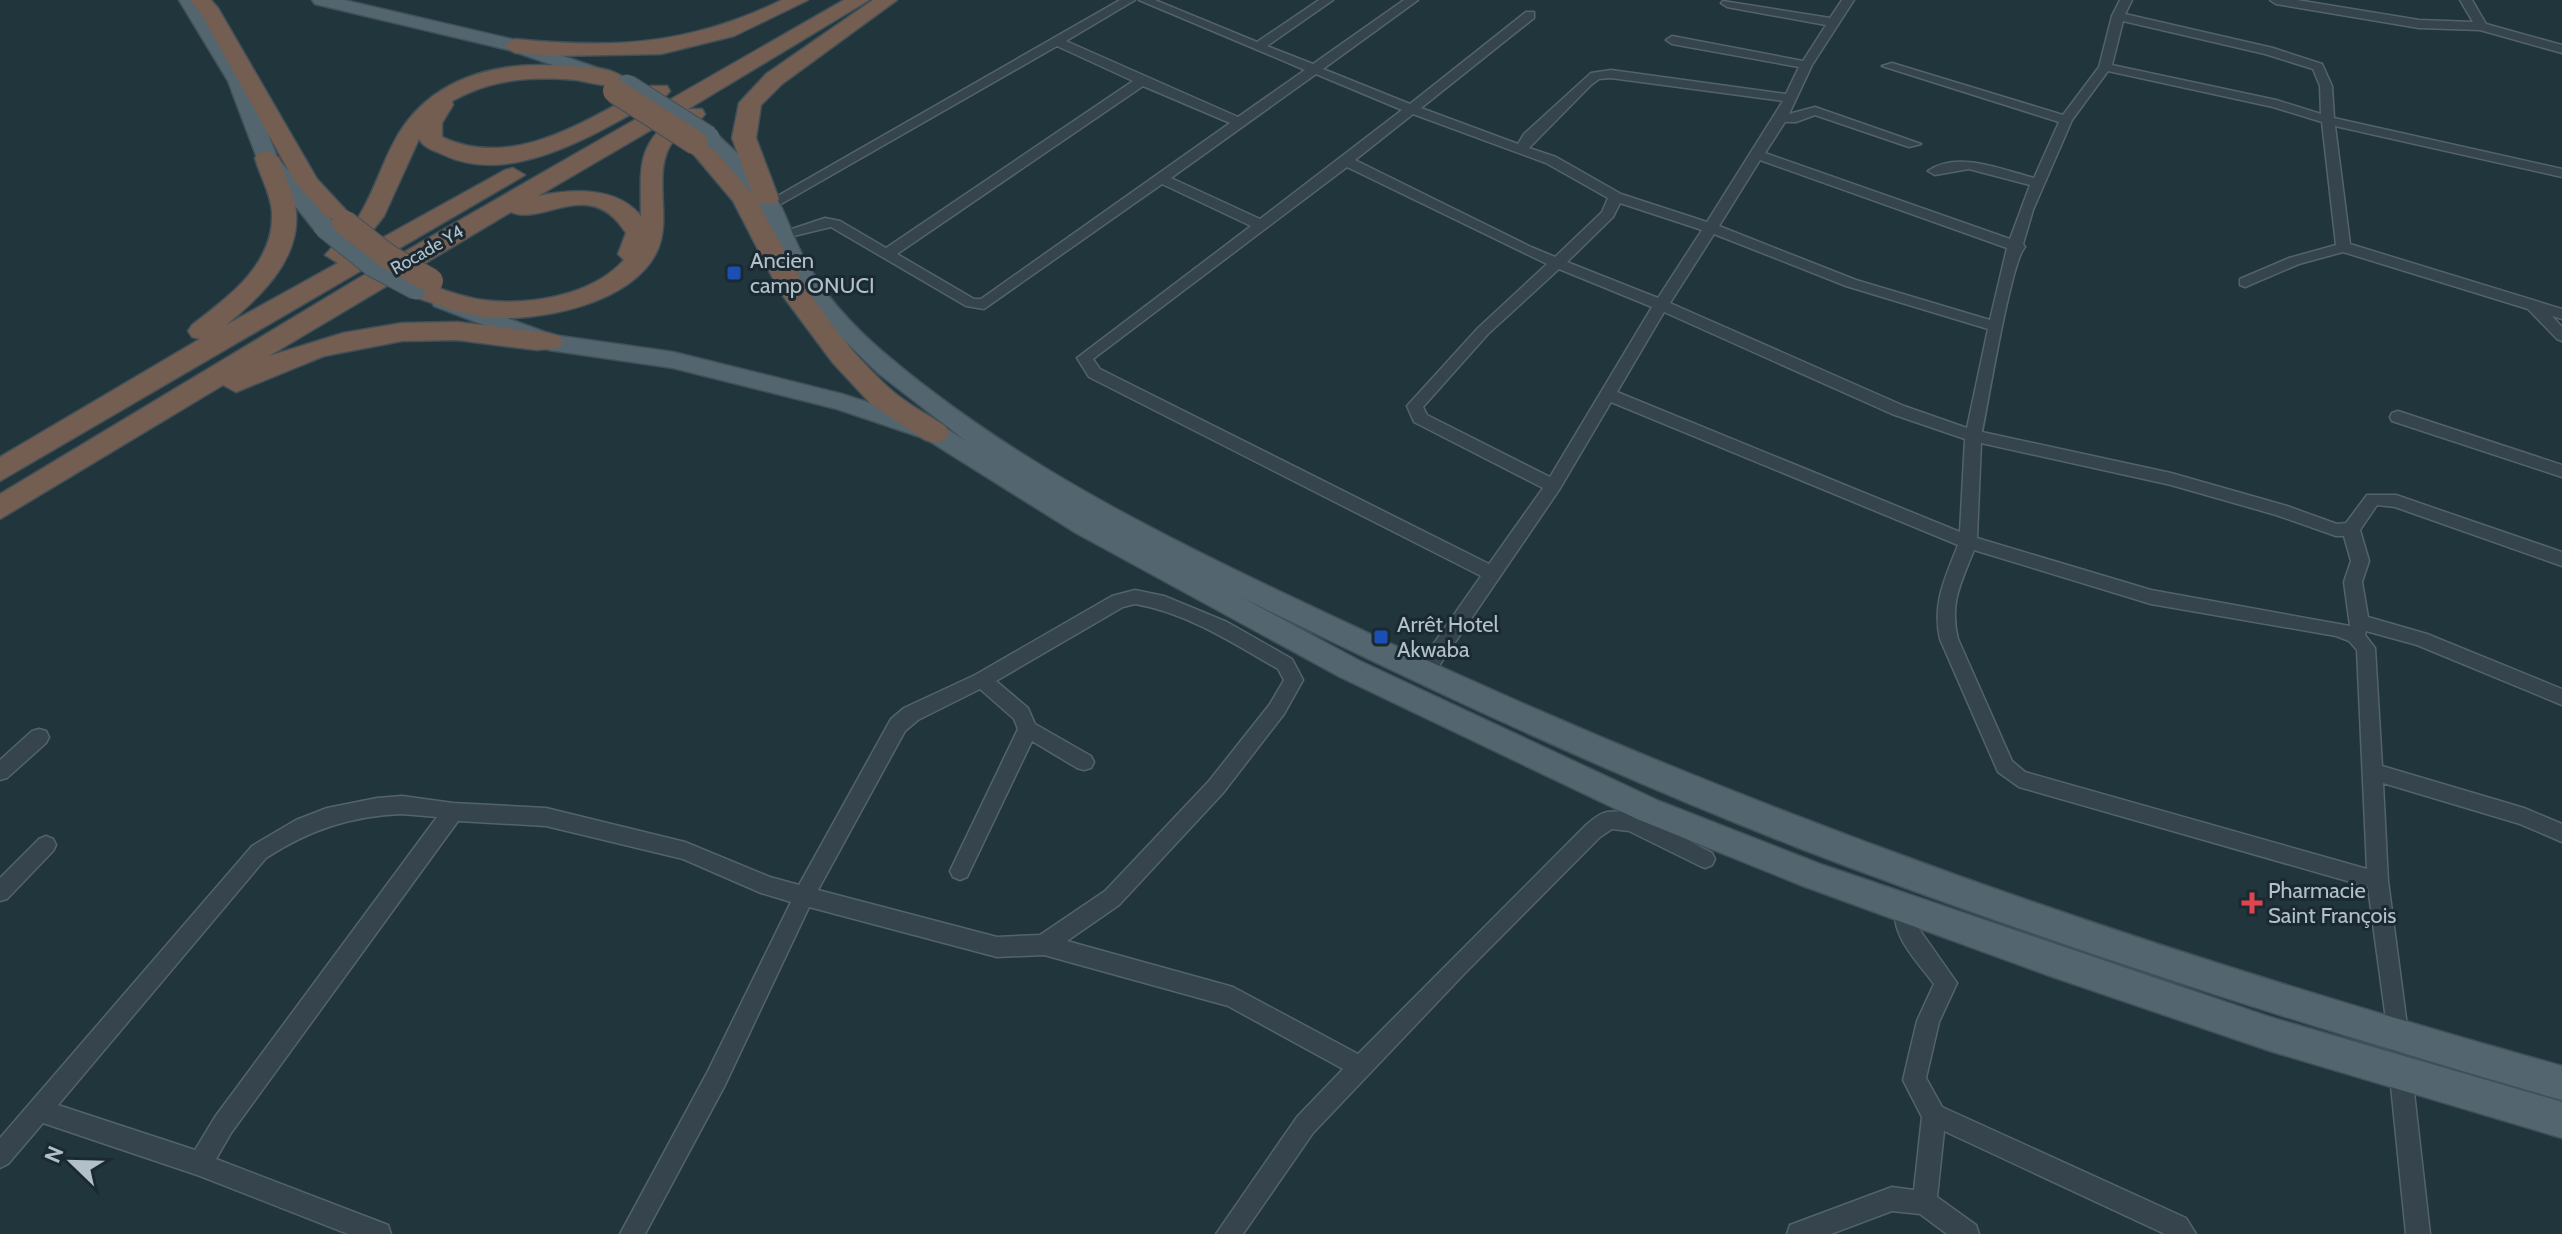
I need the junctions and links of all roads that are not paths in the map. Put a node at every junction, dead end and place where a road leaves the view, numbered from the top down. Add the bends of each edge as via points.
1 (188, 0) edge
2 (200, 0) edge
3 (321, 0) edge
4 (798, 0) edge
5 (818, 0) edge
6 (887, 0) edge
7 (1129, 0) edge
8 (1145, 0) edge
9 (1327, 0) edge
10 (1412, 0) edge
11 (1848, 0) edge
12 (2126, 0) edge
13 (2276, 0) edge
14 (2466, 0) edge
15 (1727, 3) dead end
16 (852, 4) edge
17 (1530, 15) dead end
18 (2118, 16) junction
19 (1832, 22) junction
20 (2481, 26) junction
21 (1672, 40) dead end
22 (1059, 42) junction
23 (1260, 45) junction
24 (515, 46) junction
25 (2562, 49) edge
26 (1806, 65) junction
27 (1888, 66) dead end
28 (2105, 67) junction
29 (1319, 69) junction
30 (1142, 81) junction
31 (618, 85) junction
32 (659, 91) junction
33 (1791, 98) junction
34 (1411, 109) junction
35 (1781, 118) junction
36 (2066, 120) junction
37 (2328, 120) junction
38 (1241, 123) junction
39 (702, 140) junction
40 (1914, 144) dead end
41 (1521, 150) junction
42 (1758, 155) junction
43 (267, 158) junction
44 (1346, 161) junction
45 (1935, 171) dead end
46 (2562, 173) edge
47 (1161, 178) junction
48 (2039, 183) junction
49 (1616, 197) junction
50 (768, 202) junction
51 (334, 225) junction
52 (1261, 225) junction
53 (1708, 227) junction
54 (781, 235) junction
55 (2018, 247) junction
56 (2343, 247) junction
57 (885, 255) junction
58 (1556, 263) junction
59 (2245, 282) dead end
60 (368, 284) junction
61 (424, 285) junction
62 (1661, 305) junction
63 (2534, 306) junction
64 (2562, 314) edge
65 (1993, 326) junction
66 (2562, 336) edge
67 (549, 342) junction
68 (204, 349) junction
69 (1606, 394) junction
70 (2398, 417) dead end
71 (935, 433) junction
72 (1973, 436) junction
73 (0, 453) edge
74 (0, 471) edge
75 (2562, 471) edge
76 (1553, 486) junction
77 (0, 508) edge
78 (0, 524) edge
79 (2351, 529) junction
80 (1968, 542) junction
81 (2562, 559) edge
82 (1493, 574) junction
83 (2357, 629) junction
84 (1423, 674) junction
85 (982, 680) junction
86 (2562, 697) edge
87 (1028, 729) junction
88 (39, 737) dead end
89 (1084, 762) dead end
90 (2372, 771) junction
91 (0, 772) edge
92 (453, 812) junction
93 (2562, 833) edge
94 (46, 845) dead end
95 (1705, 859) dead end
96 (960, 871) dead end
97 (2378, 881) junction
98 (0, 892) edge
99 (804, 896) junction
100 (1905, 909) junction
101 (1044, 945) junction
102 (2397, 1037) junction
103 (1362, 1068) junction
104 (2401, 1073) junction
105 (2562, 1083) edge
106 (40, 1111) junction
107 (1934, 1115) junction
108 (2562, 1120) edge
109 (0, 1156) edge
110 (200, 1164) junction
111 (1924, 1203) junction
112 (379, 1234) edge
113 (632, 1234) edge
114 (1228, 1234) edge
115 (1799, 1234) edge
116 (1967, 1234) edge
117 (2184, 1234) edge
118 (2418, 1234) edge

1 - 43 main road via 238,81
2 - 51 highway
3 - 24 main road
4 - 24 highway via 715,38 648,51 583,53
5 - 32 highway, Rocade Y4
6 - 50 highway via 774,79 750,103 744,138
7 - 22 street
8 - 23 street
9 - 23 street
10 - 29 street
11 - 19 street
12 - 18 street
13 - 20 street via 2419,24
14 - 20 street
15 - 19 street
16 - 60 highway, Rocade Y4
16 - 61 highway via 662,139 651,170 652,233 642,256 619,278 583,297 543,308 483,308
17 - 34 street
18 - 28 street
18 - 37 street via 2318,67 2326,86
19 - 26 street
20 - 25 street
21 - 26 street
22 - 30 street
22 - 50 street
23 - 29 street
24 - 31 main road
26 - 33 street
27 - 36 street
28 - 36 street
28 - 37 street
29 - 34 street
29 - 38 street
30 - 38 street
30 - 57 street
31 - 32 highway via 550,74 482,84 438,107 430,123 431,140 467,155 522,152 553,144
31 - 39 highway, bridge
31 - 68 highway via 555,69 514,71 478,79 449,94 417,122 384,198 351,245 297,289
32 - 68 highway, Rocade Y4
33 - 35 street
33 - 41 street via 1595,76
34 - 41 street
34 - 44 street
35 - 40 street via 1815,111
35 - 42 street
36 - 48 street
37 - 46 street
37 - 56 street
38 - 47 street
39 - 50 main road
39 - 71 highway via 744,199 793,292 843,357 881,397
41 - 49 street via 1559,164
42 - 53 street
42 - 55 street
43 - 51 main road
43 - 73 highway via 284,211 282,235 264,274 234,307 178,348
44 - 52 street
44 - 58 street
45 - 48 street via 1969,165
47 - 52 street
47 - 57 street via 984,304 971,303
48 - 55 street
49 - 53 street
49 - 58 street via 1608,214
50 - 54 main road
51 - 61 highway, bridge
52 - 82 street via 1085,358 1086,365
53 - 62 street
53 - 65 street via 1851,283
54 - 57 street via 825,222
54 - 84 main road via 809,287 840,321 895,375 961,425 1159,545
55 - 65 street
56 - 59 street
56 - 63 street
58 - 62 street
58 - 76 street via 1483,331 1415,406 1420,418
60 - 61 highway via 500,215 552,198 616,204 639,233 631,255 611,274 580,291 543,300 490,299
60 - 77 highway, Rocade Y4
61 - 67 main road via 457,308
62 - 69 street
62 - 72 street via 1898,410
63 - 64 street
63 - 66 street
65 - 72 street
67 - 71 main road via 673,360 842,402
67 - 78 highway via 454,331 384,335 322,347 236,382
68 - 74 highway, Rocade Y4
69 - 76 street
69 - 80 street
70 - 75 street
71 - 100 main road via 1085,526 1363,676 1648,810
72 - 79 street via 2171,479 2336,530
72 - 80 street
76 - 82 street
79 - 81 street via 2373,499 2396,501
79 - 83 street via 2360,561 2353,582
80 - 83 street via 2151,597
80 - 97 street via 1944,618 2005,766 2019,779
82 - 84 street
83 - 86 street via 2421,639
83 - 90 street via 2366,648
84 - 102 main road via 1789,832 2073,935
85 - 87 street via 1021,714
85 - 99 street via 898,725
85 - 101 street via 1118,601 1135,597 1158,601 1234,634 1285,664 1294,680 1216,787 1112,898
87 - 89 street
87 - 96 street
88 - 91 street
90 - 93 street
90 - 97 street
92 - 99 street via 562,821 685,851
92 - 106 street via 426,805 366,806 292,828 259,852
92 - 110 street via 223,1125
94 - 98 street
95 - 103 street via 1632,823 1609,820 1457,966
97 - 102 street
99 - 101 street via 997,947
99 - 113 street via 716,1079
100 - 104 main road via 2255,1029
100 - 107 street via 1907,929 1946,983 1928,1021 1914,1080
101 - 103 street via 1233,997
102 - 104 street
102 - 105 main road
103 - 114 street via 1305,1125
104 - 108 main road
104 - 118 street
106 - 109 street
106 - 110 street
107 - 111 street
107 - 117 street
110 - 112 street
111 - 115 street via 1892,1199
111 - 116 street

